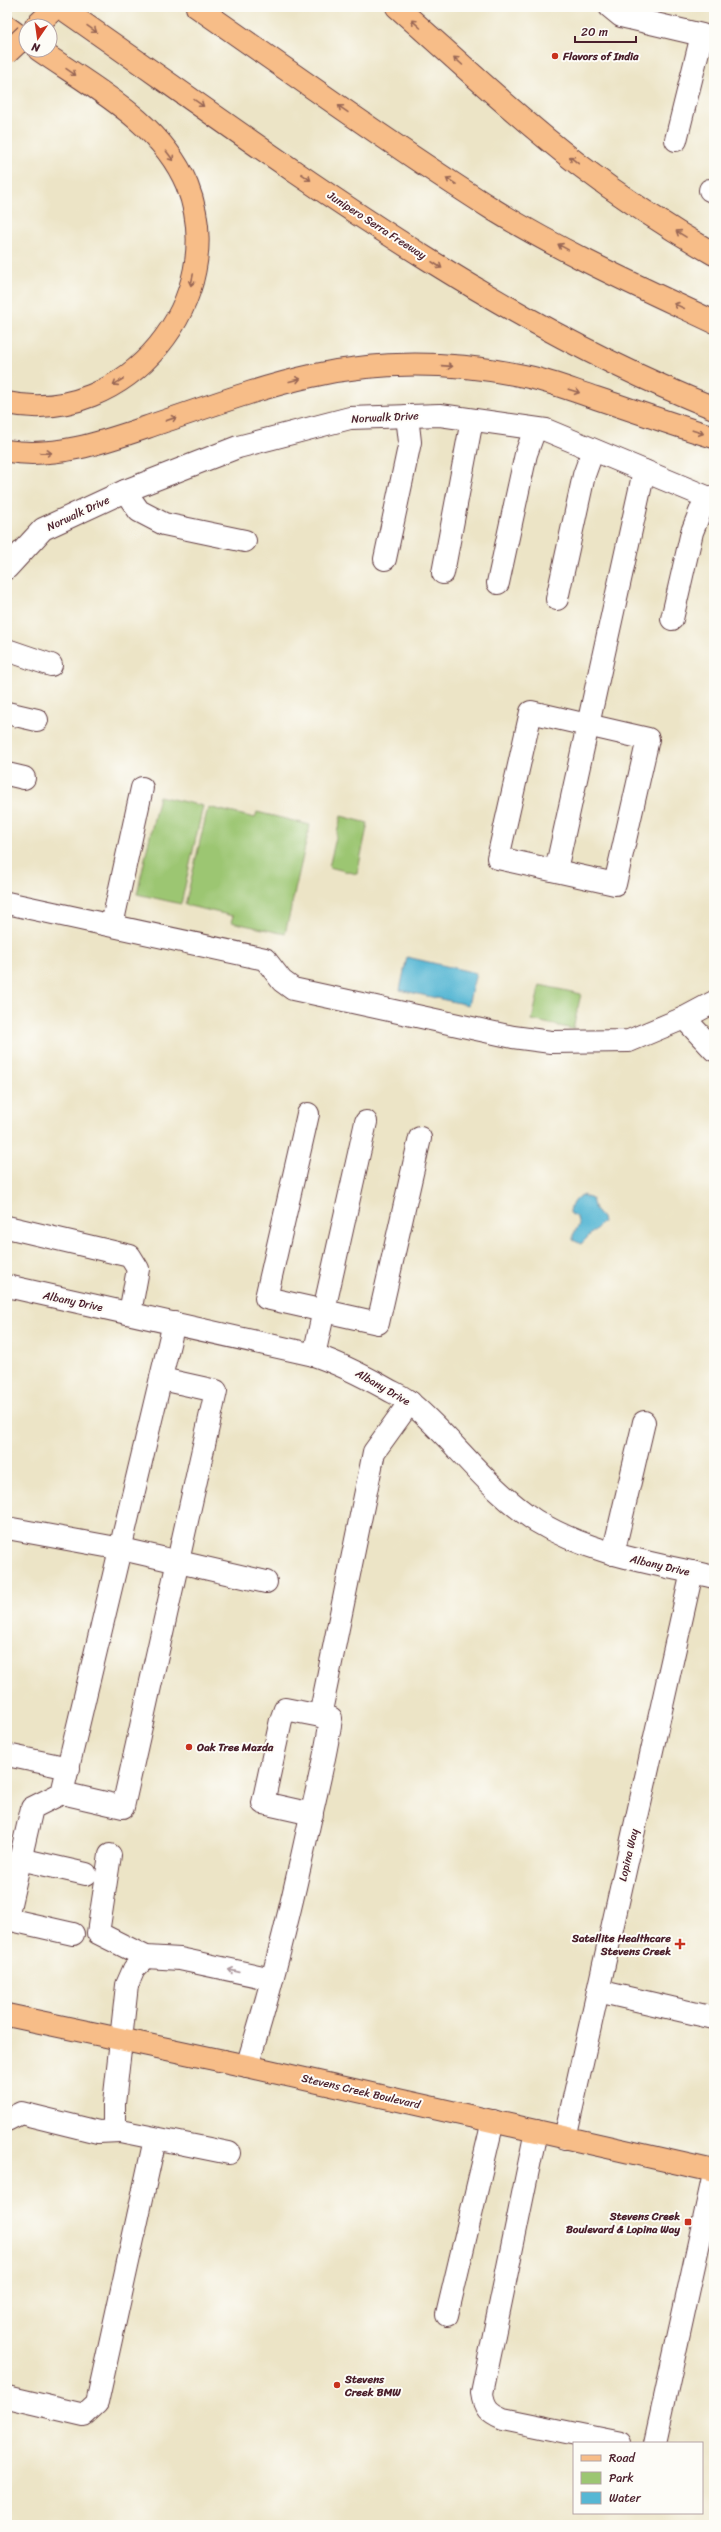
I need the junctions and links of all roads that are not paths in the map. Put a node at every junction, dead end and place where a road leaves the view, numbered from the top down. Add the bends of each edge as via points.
1 (56, 7) edge
2 (60, 7) edge
3 (197, 7) edge
4 (397, 7) edge
5 (610, 7) edge
6 (44, 18) edge
7 (7, 27) edge
8 (18, 35) edge
9 (18, 43) edge
10 (7, 53) edge
11 (50, 58) edge
12 (676, 140) dead end
13 (714, 254) edge
14 (714, 322) edge
15 (7, 403) edge
16 (714, 408) edge
17 (407, 416) junction
18 (472, 420) junction
19 (535, 429) junction
20 (714, 437) edge
21 (593, 450) junction
22 (7, 451) edge
23 (644, 471) junction
24 (125, 491) junction
25 (710, 499) edge
26 (245, 541) dead end
27 (385, 560) dead end
28 (7, 568) edge
29 (443, 573) dead end
30 (498, 583) dead end
31 (557, 599) dead end
32 (672, 619) dead end
33 (7, 650) edge
34 (51, 665) dead end
35 (7, 713) edge
36 (37, 720) dead end
37 (587, 725) junction
38 (142, 788) dead end
39 (556, 870) junction
40 (7, 903) edge
41 (112, 925) junction
42 (714, 1002) edge
43 (684, 1018) junction
44 (714, 1050) edge
45 (308, 1114) dead end
46 (366, 1122) dead end
47 (420, 1138) dead end
48 (7, 1227) edge
49 (7, 1286) edge
50 (324, 1311) junction
51 (130, 1313) junction
52 (174, 1323) junction
53 (314, 1355) junction
54 (162, 1379) junction
55 (410, 1402) junction
56 (644, 1422) dead end
57 (7, 1528) edge
58 (122, 1549) junction
59 (613, 1554) junction
60 (178, 1561) junction
61 (692, 1572) junction
62 (714, 1577) edge
63 (266, 1582) dead end
64 (320, 1716) junction
65 (7, 1755) edge
66 (69, 1768) junction
67 (62, 1794) junction
68 (312, 1814) junction
69 (110, 1855) dead end
70 (20, 1859) junction
71 (86, 1874) dead end
72 (7, 1918) edge
73 (73, 1934) dead end
74 (146, 1957) junction
75 (272, 1979) junction
76 (598, 1991) junction
77 (7, 2016) edge
78 (714, 2018) edge
79 (122, 2040) junction
80 (247, 2066) junction
81 (7, 2120) edge
82 (492, 2121) junction
83 (120, 2131) junction
84 (536, 2131) junction
85 (565, 2138) junction
86 (155, 2139) junction
87 (229, 2153) dead end
88 (714, 2172) edge
89 (447, 2315) dead end
90 (7, 2397) edge
91 (615, 2442) edge
92 (655, 2442) edge

1 - 6 main road
2 -> 16 main road, Junipero Serra Freeway via 344,204 454,275 569,341
14 -> 3 main road via 607,272 495,210 390,141
13 -> 4 main road via 628,200 578,164
5 - 12 street via 621,16 702,35
7 - 8 main road
9 - 10 main road, bridge
11 -> 15 main road via 138,120 163,147 187,185 194,216 196,258 185,305 173,328 159,348 121,381 72,402 44,406
17 - 18 street, Norwalk Drive via 440,415
17 - 24 street, Norwalk Drive via 350,418 238,447
17 - 27 street via 410,442
18 - 19 street, Norwalk Drive
18 - 29 street
19 - 21 street, Norwalk Drive via 546,430
19 - 30 street via 526,454
22 -> 20 main road via 49,453 76,449 296,380 348,369 408,365 461,366 531,378
21 - 23 street, Norwalk Drive
21 - 31 street via 584,475
23 - 25 street, Norwalk Drive
23 - 37 street
24 - 26 street via 139,511 164,524
24 - 28 street, Norwalk Drive via 44,529
25 - 32 street via 692,532
33 - 34 street
35 - 36 street
37 - 39 street
37 - 39 street via 531,712 498,858
37 - 39 street via 648,739 615,884
38 - 41 street
40 - 41 street
41 - 43 street via 265,959 282,982 293,989 513,1038 551,1042 629,1041
42 - 43 street
43 - 44 street
45 - 50 street via 266,1298
46 - 50 street
47 - 50 street via 378,1324
48 - 51 street via 130,1256 138,1269
49 - 51 street, Albany Drive
50 - 53 street
51 - 52 street, Albany Drive
52 - 53 street, Albany Drive
52 - 54 street
53 - 55 street, Albany Drive via 347,1366
54 - 58 street
54 - 60 street via 216,1391
55 - 59 street, Albany Drive via 454,1443 494,1489 530,1516 569,1539
55 - 64 street via 374,1452
56 - 59 street
57 - 58 street
58 - 60 street
58 - 66 street
59 - 61 street, Albany Drive
60 - 63 street
60 - 67 street via 123,1807
61 - 62 street, Albany Drive
61 - 76 street, Lopina Way
64 - 68 street via 331,1718
64 - 68 street via 291,1709 283,1711 263,1800 264,1803
65 - 66 street
66 - 67 street
67 - 70 street via 32,1808
68 - 75 street
69 - 74 street via 98,1933
70 - 71 street
70 - 72 street
72 - 73 street
75 -> 74 street via 180,1959
74 - 79 street via 134,1969 127,1985
75 - 80 street
76 - 78 street
76 - 85 street, Lopina Way
77 - 79 main road, Stevens Creek Boulevard
79 - 80 main road, Stevens Creek Boulevard
79 - 83 street via 114,2104 114,2125
80 - 82 main road, Stevens Creek Boulevard
81 - 83 street via 21,2113 98,2132
82 - 84 main road, Stevens Creek Boulevard
82 - 89 street
83 - 86 street
84 - 85 main road, Stevens Creek Boulevard
84 - 91 street via 482,2393 483,2404 491,2414 503,2419
85 - 88 main road, Stevens Creek Boulevard
86 - 87 street
86 - 90 street via 97,2403 84,2415
88 - 92 street

